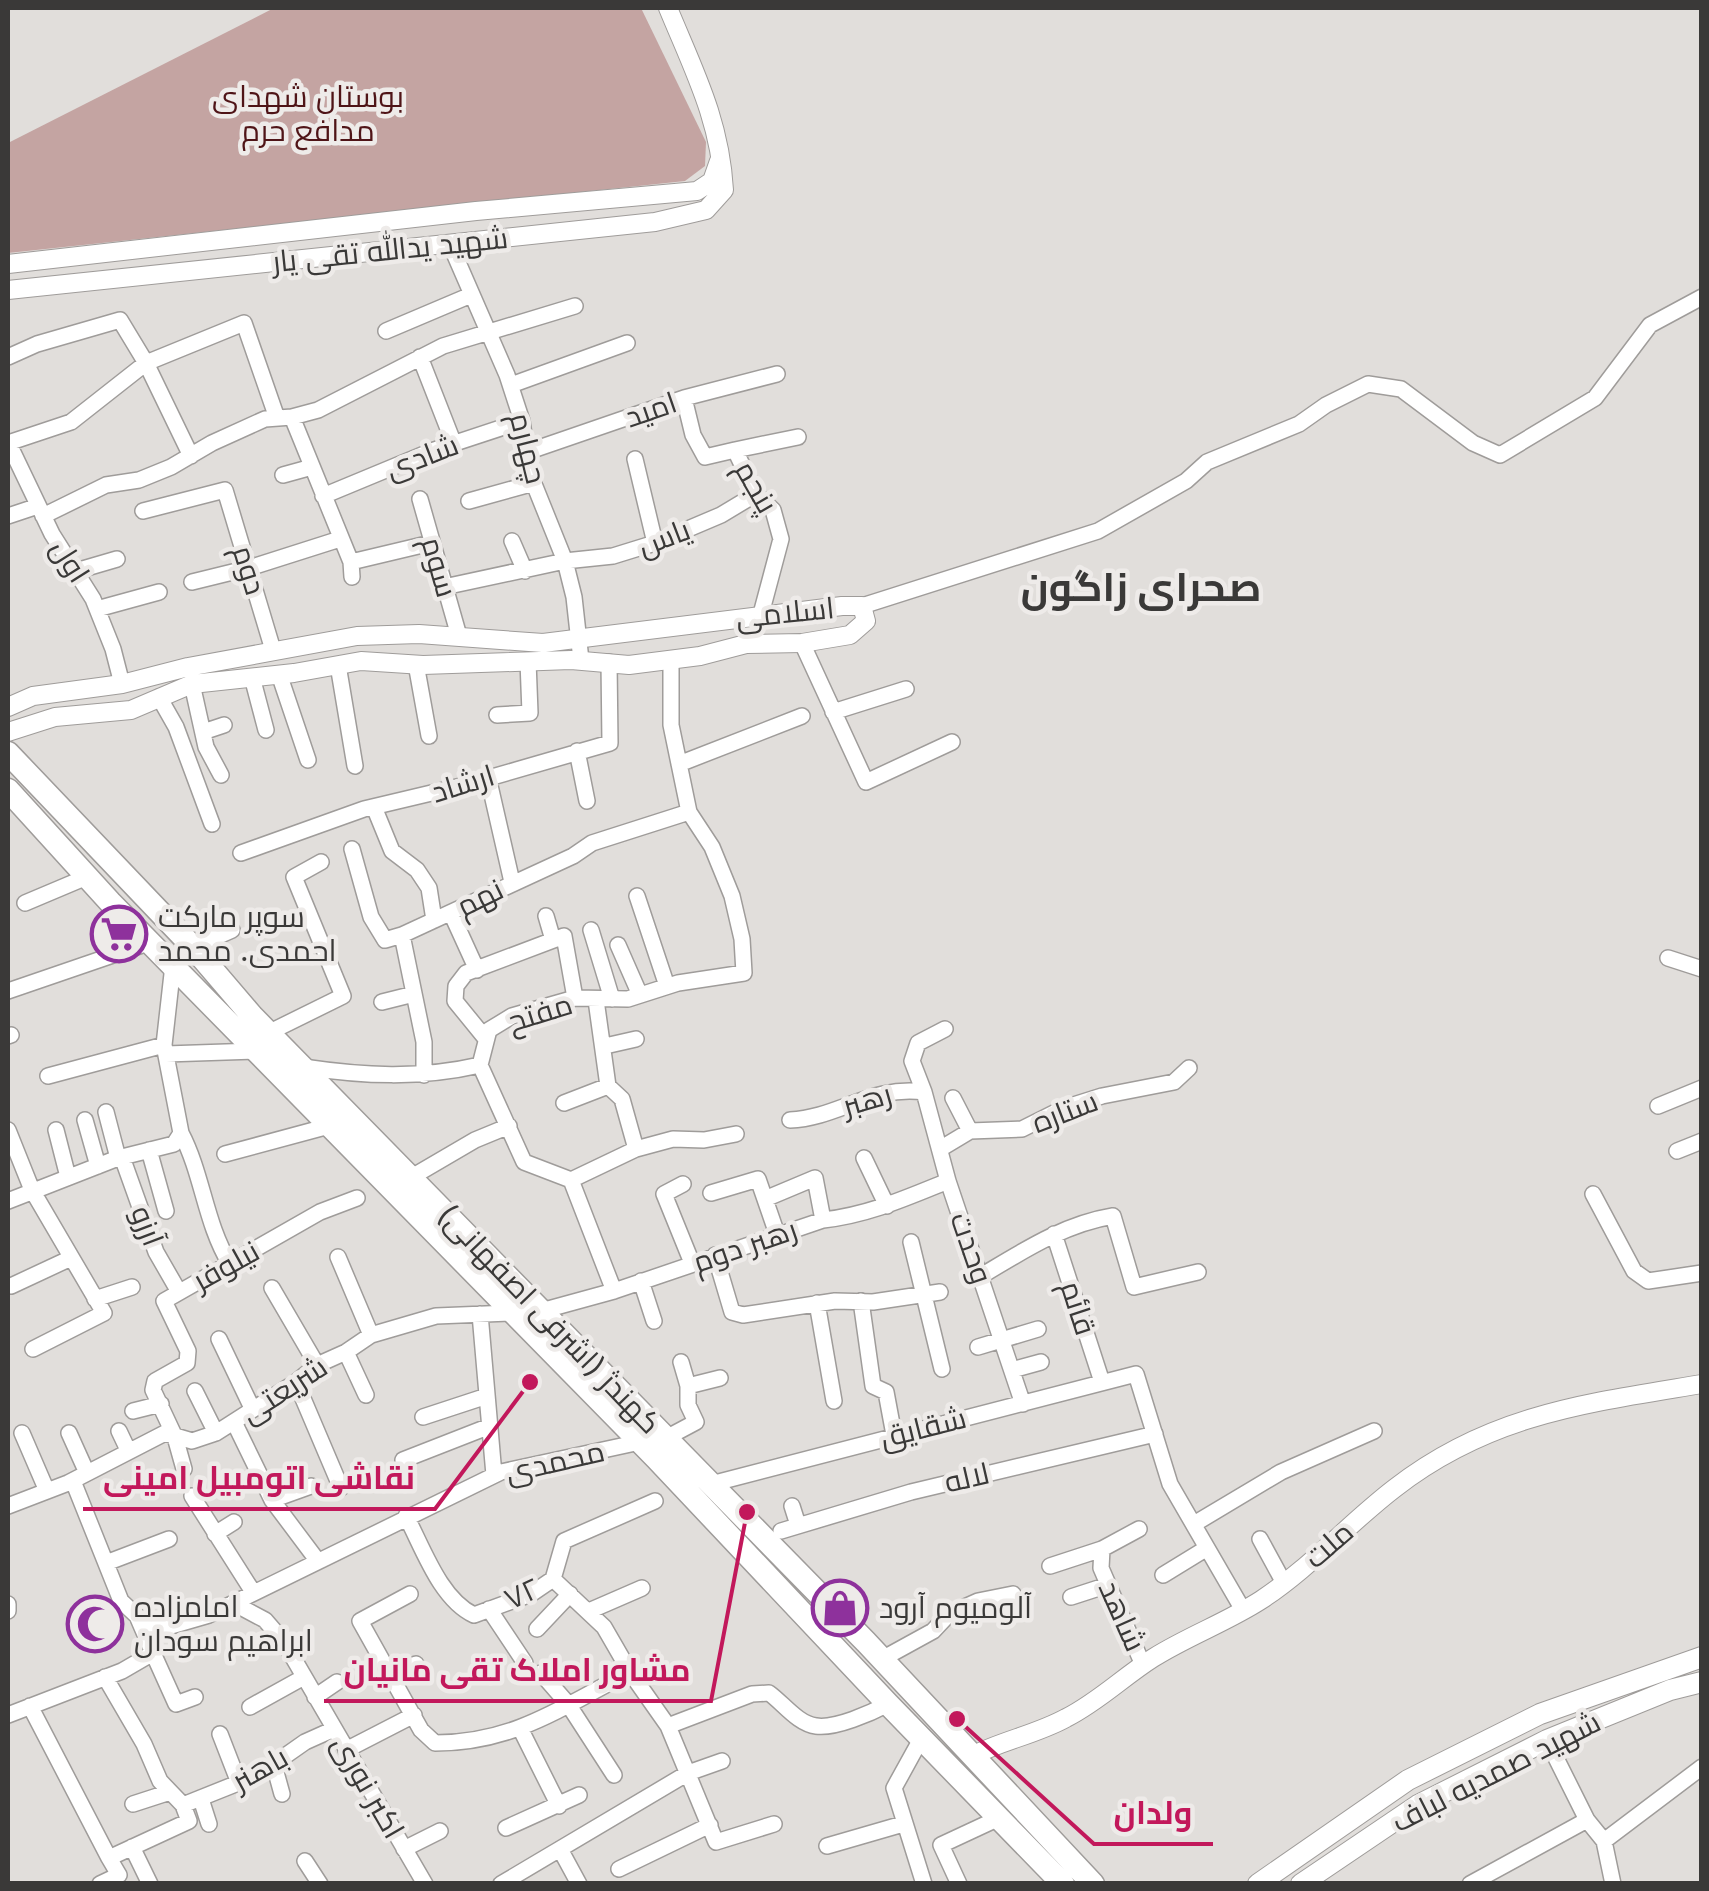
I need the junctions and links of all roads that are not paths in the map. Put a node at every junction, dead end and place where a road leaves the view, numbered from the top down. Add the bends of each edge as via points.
1 (668, 8) edge
2 (722, 151) junction
3 (450, 244) junction
4 (8, 264) edge
5 (8, 290) edge
6 (471, 295) junction
7 (1702, 297) edge
8 (575, 306) dead end
9 (386, 331) dead end
10 (488, 332) junction
11 (628, 343) dead end
12 (8, 357) edge
13 (420, 357) junction
14 (146, 362) junction
15 (777, 374) dead end
16 (510, 385) junction
17 (684, 398) junction
18 (285, 418) junction
19 (522, 422) junction
20 (798, 436) dead end
21 (8, 442) edge
22 (454, 444) junction
23 (734, 450) junction
24 (527, 452) junction
25 (191, 456) junction
26 (635, 459) dead end
27 (312, 467) junction
28 (283, 475) dead end
29 (534, 484) junction
30 (756, 494) junction
31 (323, 496) junction
32 (420, 499) dead end
33 (469, 501) dead end
34 (563, 502) dead end
35 (544, 506) junction
36 (41, 511) junction
37 (142, 512) dead end
38 (8, 516) edge
39 (340, 539) junction
40 (512, 542) dead end
41 (432, 544) junction
42 (655, 544) junction
43 (117, 559) dead end
44 (565, 561) junction
45 (249, 568) junction
46 (76, 571) junction
47 (525, 571) junction
48 (192, 582) dead end
49 (444, 587) junction
50 (158, 592) dead end
51 (862, 606) junction
52 (97, 609) junction
53 (761, 614) junction
54 (460, 636) junction
55 (578, 640) junction
56 (802, 642) junction
57 (273, 650) junction
58 (581, 660) junction
59 (671, 660) junction
60 (528, 661) junction
61 (609, 662) junction
62 (416, 664) junction
63 (338, 665) junction
64 (279, 674) junction
65 (252, 677) junction
66 (122, 684) junction
67 (192, 684) junction
68 (906, 688) dead end
69 (158, 698) junction
70 (8, 708) edge
71 (834, 712) junction
72 (498, 715) dead end
73 (802, 716) dead end
74 (224, 725) dead end
75 (266, 730) dead end
76 (8, 732) edge
77 (202, 732) junction
78 (429, 736) dead end
79 (952, 742) dead end
80 (577, 751) junction
81 (8, 753) edge
82 (308, 760) dead end
83 (679, 764) junction
84 (355, 766) dead end
85 (221, 775) dead end
86 (488, 777) junction
87 (8, 790) edge
88 (587, 801) dead end
89 (374, 808) junction
90 (690, 812) junction
91 (212, 824) dead end
92 (352, 849) dead end
93 (241, 853) dead end
94 (322, 862) dead end
95 (89, 876) junction
96 (512, 882) junction
97 (637, 896) dead end
98 (24, 902) dead end
99 (110, 902) junction
100 (451, 913) junction
101 (546, 916) dead end
102 (166, 918) junction
103 (434, 920) junction
104 (232, 930) dead end
105 (591, 930) dead end
106 (402, 935) junction
107 (553, 940) junction
108 (151, 942) junction
109 (618, 945) dead end
110 (193, 947) junction
111 (1668, 958) dead end
112 (171, 963) junction
113 (1702, 969) edge
114 (477, 970) junction
115 (667, 986) junction
116 (8, 992) edge
117 (414, 994) junction
118 (640, 995) junction
119 (574, 998) junction
120 (604, 999) junction
121 (382, 1002) dead end
122 (252, 1016) junction
123 (946, 1030) dead end
124 (486, 1039) junction
125 (636, 1039) dead end
126 (263, 1042) junction
127 (605, 1046) junction
128 (165, 1050) junction
129 (480, 1065) junction
130 (302, 1067) junction
131 (1190, 1068) dead end
132 (424, 1074) junction
133 (48, 1076) dead end
134 (608, 1086) junction
135 (1702, 1088) edge
136 (924, 1092) junction
137 (953, 1098) dead end
138 (564, 1104) dead end
139 (1658, 1106) dead end
140 (106, 1112) dead end
141 (85, 1120) dead end
142 (790, 1120) dead end
143 (330, 1126) junction
144 (509, 1126) junction
145 (56, 1130) dead end
146 (970, 1131) junction
147 (8, 1132) edge
148 (181, 1134) junction
149 (736, 1134) dead end
150 (1702, 1141) edge
151 (149, 1150) junction
152 (636, 1150) junction
153 (940, 1150) junction
154 (1676, 1151) dead end
155 (224, 1154) dead end
156 (120, 1158) junction
157 (864, 1158) dead end
158 (98, 1166) junction
159 (68, 1177) junction
160 (410, 1178) junction
161 (571, 1180) junction
162 (948, 1181) junction
163 (683, 1184) dead end
164 (32, 1190) junction
165 (711, 1194) dead end
166 (1593, 1194) dead end
167 (357, 1198) dead end
168 (765, 1199) junction
169 (8, 1201) edge
170 (887, 1206) junction
171 (166, 1211) dead end
172 (823, 1220) junction
173 (777, 1234) junction
174 (1054, 1234) junction
175 (911, 1242) dead end
176 (338, 1256) dead end
177 (714, 1256) junction
178 (81, 1263) junction
179 (692, 1263) junction
180 (230, 1264) junction
181 (1198, 1272) dead end
182 (1702, 1272) edge
183 (981, 1276) junction
184 (640, 1281) junction
185 (10, 1286) dead end
186 (132, 1286) dead end
187 (272, 1288) dead end
188 (614, 1290) junction
189 (179, 1292) junction
190 (932, 1294) junction
191 (861, 1302) junction
192 (817, 1303) junction
193 (100, 1306) junction
194 (541, 1311) junction
195 (514, 1313) junction
196 (480, 1314) junction
197 (654, 1321) dead end
198 (1038, 1329) dead end
199 (371, 1334) junction
200 (218, 1339) dead end
201 (1002, 1340) junction
202 (978, 1347) dead end
203 (34, 1350) dead end
204 (346, 1352) junction
205 (681, 1362) dead end
206 (1041, 1362) dead end
207 (317, 1364) junction
208 (942, 1369) dead end
209 (1012, 1370) junction
210 (720, 1378) dead end
211 (296, 1382) junction
212 (1102, 1382) junction
213 (1702, 1384) edge
214 (688, 1386) junction
215 (195, 1391) dead end
216 (366, 1395) dead end
217 (487, 1396) junction
218 (834, 1400) dead end
219 (161, 1404) junction
220 (1023, 1404) junction
221 (252, 1408) junction
222 (134, 1412) dead end
223 (423, 1417) dead end
224 (234, 1422) junction
225 (490, 1426) junction
226 (119, 1431) dead end
227 (22, 1432) dead end
228 (69, 1432) dead end
229 (216, 1432) junction
230 (1374, 1432) dead end
231 (1155, 1434) junction
232 (894, 1435) junction
233 (175, 1437) junction
234 (666, 1438) junction
235 (640, 1442) junction
236 (128, 1450) junction
237 (404, 1460) dead end
238 (184, 1469) dead end
239 (494, 1475) junction
240 (80, 1477) junction
241 (711, 1484) junction
242 (311, 1486) dead end
243 (341, 1488) dead end
244 (47, 1492) junction
245 (192, 1496) dead end
246 (272, 1500) junction
247 (656, 1501) dead end
248 (8, 1506) edge
249 (792, 1506) dead end
250 (406, 1516) junction
251 (234, 1522) dead end
252 (1194, 1524) junction
253 (798, 1526) junction
254 (1140, 1529) dead end
255 (781, 1531) dead end
256 (215, 1534) junction
257 (169, 1538) dead end
258 (1260, 1539) dead end
259 (1207, 1548) junction
260 (1102, 1549) junction
261 (318, 1560) junction
262 (106, 1563) junction
263 (1050, 1566) dead end
264 (1163, 1575) dead end
265 (554, 1579) junction
266 (1284, 1584) junction
267 (1108, 1585) junction
268 (642, 1588) dead end
269 (253, 1592) junction
270 (410, 1594) dead end
271 (570, 1594) junction
272 (1013, 1594) dead end
273 (1071, 1597) dead end
274 (233, 1603) junction
275 (490, 1609) junction
276 (1243, 1610) junction
277 (589, 1612) junction
278 (143, 1628) junction
279 (537, 1630) dead end
280 (153, 1653) junction
281 (1702, 1657) edge
282 (882, 1659) junction
283 (525, 1663) dead end
284 (416, 1664) dead end
285 (1143, 1665) junction
286 (630, 1672) junction
287 (390, 1673) junction
288 (542, 1674) dead end
289 (105, 1677) junction
290 (304, 1677) junction
291 (337, 1682) dead end
292 (1702, 1682) edge
293 (195, 1697) dead end
294 (315, 1697) junction
295 (568, 1704) junction
296 (888, 1704) junction
297 (30, 1706) junction
298 (250, 1708) dead end
299 (8, 1715) edge
300 (414, 1715) junction
301 (668, 1726) junction
302 (520, 1728) junction
303 (334, 1729) junction
304 (220, 1734) dead end
305 (921, 1739) junction
306 (1548, 1740) junction
307 (346, 1750) junction
308 (974, 1755) junction
309 (722, 1761) dead end
310 (274, 1765) junction
311 (1702, 1767) edge
312 (688, 1773) junction
313 (614, 1775) dead end
314 (239, 1783) junction
315 (170, 1792) junction
316 (282, 1794) dead end
317 (579, 1795) dead end
318 (201, 1798) junction
319 (132, 1804) dead end
320 (183, 1805) junction
321 (559, 1806) junction
322 (999, 1818) junction
323 (1587, 1820) junction
324 (209, 1824) dead end
325 (774, 1824) dead end
326 (903, 1824) junction
327 (710, 1825) junction
328 (506, 1828) dead end
329 (440, 1830) dead end
330 (1604, 1841) junction
331 (132, 1846) junction
332 (827, 1846) dead end
333 (404, 1849) junction
334 (560, 1849) junction
335 (1306, 1850) junction
336 (109, 1858) junction
337 (305, 1861) dead end
338 (619, 1869) dead end
339 (1321, 1870) junction
340 (1085, 1881) edge
341 (100, 1884) edge
342 (150, 1884) edge
343 (320, 1884) edge
344 (425, 1884) edge
345 (501, 1884) edge
346 (578, 1884) edge
347 (924, 1884) edge
348 (959, 1884) edge
349 (1258, 1884) edge
350 (1301, 1884) edge
351 (1470, 1884) edge
352 (1613, 1884) edge

1 - 2 street, شهید یدالله تقی یار
2 - 3 street, شهید یدالله تقی یار via 724,190 706,210 656,222
2 - 4 street, شهید یدالله تقی یار via 712,181 697,191
3 - 5 street, شهید یدالله تقی یار
3 - 6 street, چهارم
6 - 9 street
6 - 10 street, چهارم
7 - 51 street via 1650,326 1595,398 1500,455 1401,389 1368,384 1299,424 1207,462 1186,481 1098,530
8 - 10 street
10 - 13 street
10 - 16 street, چهارم
11 - 16 street
12 - 14 street via 120,320
13 - 18 street via 353,395
13 - 22 street
14 - 18 street via 244,323
14 - 21 street via 71,422
14 - 25 street
15 - 17 street, امید
16 - 19 street, چهارم
17 - 23 street, پنجم via 706,457
17 - 24 street, امید
18 - 25 street via 265,419
18 - 27 street
19 - 22 street, شادی
19 - 24 street, چهارم
20 - 23 street
21 - 36 street, اول
22 - 31 street, شادی
23 - 30 street, پنجم
24 - 29 street, چهارم
25 - 36 street
26 - 42 street
27 - 28 street
27 - 31 street
29 - 33 street
29 - 35 street, چهارم
30 - 42 street, یاس
30 - 53 street, پنجم via 773,510 781,539
31 - 39 street
32 - 41 street, سوم
34 - 35 street
35 - 44 street, چهارم
36 - 38 street
36 - 46 street, اول
37 - 45 street, دوم via 226,490
39 - 41 street via 351,570
39 - 45 street
40 - 47 street
41 - 49 street, سوم
42 - 44 street, یاس
43 - 46 street
44 - 47 street, یاس
44 - 55 street, چهارم
45 - 48 street
45 - 57 street, دوم
46 - 52 street, اول
47 - 49 street, یاس
49 - 54 street, سوم
50 - 52 street
51 - 53 street, اسلامی
51 - 56 street, اسلامی via 866,621 850,635
52 - 66 street, اول
53 - 55 street, اسلامی
54 - 55 street, اسلامی
54 - 57 street, اسلامی via 357,636
55 - 58 street, چهارم
56 - 59 street, اسلامی via 746,644
56 - 71 street
57 - 66 street, اسلامی
58 - 60 street, اسلامی
58 - 61 street, اسلامی
59 - 61 street, اسلامی
59 - 83 street
60 - 62 street, اسلامی
60 - 72 street via 530,713
61 - 80 street, ارشاد via 610,743
62 - 63 street, اسلامی
62 - 78 street
63 - 64 street, اسلامی
63 - 84 street
64 - 65 street, اسلامی
64 - 82 street
65 - 67 street, اسلامی
65 - 75 street
66 - 70 street, اسلامی via 34,696
67 - 69 street, اسلامی
67 - 77 street
68 - 71 street
69 - 76 street, اسلامی via 131,710 55,717
69 - 91 street via 176,727
71 - 79 street via 866,782
73 - 83 street
74 - 77 street
77 - 85 street
80 - 86 street, ارشاد
80 - 88 street
81 - 102 main road, کهندژ (اشرفی اصفهانی)
83 - 90 street
86 - 89 street, ارشاد
86 - 96 street
87 - 95 main road, کهندژ (اشرفی اصفهانی)
89 - 93 street, ارشاد
89 - 103 street via 392,851 429,888
90 - 96 street, نهم via 592,843
90 - 115 street, مفتح via 732,896 744,973
92 - 106 street via 371,917 386,940
94 - 126 street via 294,877 343,996
95 - 98 street
95 - 99 main road, کهندژ (اشرفی اصفهانی)
96 - 100 street, نهم
97 - 115 street
99 - 102 main road via 164,942 172,937
99 - 108 main road, کهندژ (اشرفی اصفهانی)
100 - 103 street, نهم
100 - 114 street
101 - 107 street
102 - 110 main road, کهندژ (اشرفی اصفهانی)
103 - 106 street, نهم
104 - 110 street
105 - 120 street
106 - 117 street
107 - 114 street
107 - 119 street via 564,936
108 - 112 main road, کهندژ (اشرفی اصفهانی)
108 - 116 street
109 - 118 street
110 - 122 main road, کهندژ (اشرفی اصفهانی)
111 - 113 street
112 - 122 main road via 174,956 180,959 221,1000
112 - 126 main road, کهندژ (اشرفی اصفهانی)
112 - 128 street
114 - 124 street via 456,986 455,1001
115 - 118 street, مفتح
117 - 121 street
117 - 132 street
118 - 120 street, مفتح
119 - 120 street, مفتح
119 - 124 street, مفتح via 512,1016
120 - 127 street
122 - 126 main road, کهندژ (اشرفی اصفهانی)
123 - 136 street, رهبر via 918,1042 912,1061
124 - 129 street, مفتح
125 - 127 street
126 - 128 street
126 - 130 main road, کهندژ (اشرفی اصفهانی)
126 - 143 main road, کهندژ (اشرفی اصفهانی)
127 - 134 street
128 - 133 street
128 - 148 street
129 - 132 street, مفتح
129 - 144 street
130 - 132 street, مفتح
130 - 160 main road, کهندژ (اشرفی اصفهانی)
131 - 146 street, ستاره via 1174,1082 1102,1096 1022,1129
134 - 138 street
134 - 152 street via 622,1099
135 - 139 street
136 - 142 street, رهبر via 900,1088 812,1120
136 - 153 street, وحدت
137 - 146 street
140 - 156 street, آرزو
141 - 158 street
143 - 155 street
143 - 195 main road, کهندژ (اشرفی اصفهانی)
144 - 160 street
144 - 161 street via 524,1162
145 - 159 street
146 - 153 street
147 - 164 street
148 - 151 street via 174,1144
148 - 180 street
149 - 152 street
150 - 154 street
151 - 156 street
151 - 171 street
152 - 161 street
153 - 162 street, وحدت
156 - 158 street
156 - 189 street, آرزو
157 - 170 street
158 - 159 street
159 - 164 street
160 - 194 main road, کهندژ (اشرفی اصفهانی)
161 - 188 street
162 - 170 street, رهبر دوم
162 - 183 street, وحدت
163 - 179 street via 664,1194
164 - 169 street
164 - 178 street
165 - 168 street via 758,1180
166 - 182 street via 1634,1271 1648,1281
167 - 180 street, نیلوفر
168 - 172 street via 815,1178
168 - 173 street
170 - 172 street, رهبر دوم
172 - 173 street, رهبر دوم
173 - 177 street, رهبر دوم
174 - 181 street via 1113,1216 1134,1286
174 - 183 street
174 - 212 street, قائم
175 - 190 street
176 - 199 street
177 - 179 street, رهبر دوم
177 - 192 street via 732,1312
178 - 185 street
178 - 193 street
179 - 184 street, رهبر دوم
180 - 189 street, نیلوفر
183 - 201 street, وحدت
184 - 188 street, رهبر دوم
184 - 197 street
186 - 193 street
187 - 207 street
188 - 194 street, رهبر دوم
189 - 219 street, نیلوفر via 164,1301 188,1351 187,1364 155,1381
190 - 191 street
190 - 208 street
191 - 192 street
191 - 232 street via 873,1386 886,1392
192 - 218 street
193 - 203 street
194 - 234 main road, کهندژ (اشرفی اصفهانی)
195 - 196 street, شریعتی
195 - 235 main road, کهندژ (اشرفی اصفهانی)
196 - 199 street, شریعتی via 436,1316
196 - 217 street
198 - 201 street
199 - 204 street, شریعتی
200 - 221 street
201 - 202 street
201 - 209 street, وحدت
204 - 207 street, شریعتی
204 - 216 street
205 - 214 street
206 - 209 street
207 - 211 street, شریعتی
209 - 220 street, وحدت
210 - 214 street
211 - 221 street, شریعتی
211 - 243 street
212 - 220 street, شقایق
212 - 231 street, شقایق via 1136,1374
213 - 266 street, ملت via 1556,1409 1461,1446 1397,1486
214 - 234 street via 696,1422
215 - 229 street
217 - 223 street
217 - 225 street
219 - 222 street
219 - 233 street
220 - 232 street, شقایق
221 - 224 street, شریعتی
224 - 229 street, شریعتی
224 - 246 street
225 - 237 street
225 - 239 street
226 - 236 street
227 - 244 street
228 - 240 street
229 - 233 street, شریعتی via 192,1441
230 - 252 street via 1280,1472
231 - 252 street via 1170,1484
231 - 253 street, لاله
232 - 241 street, شقایق
233 - 236 street, شریعتی via 166,1433
233 - 238 street
234 - 241 main road, کهندژ (اشرفی اصفهانی)
235 - 239 street, محمدی
235 - 296 main road, کهندژ (اشرفی اصفهانی)
236 - 240 street, شریعتی
239 - 250 street, محمدی
240 - 244 street, شریعتی
240 - 262 street
241 - 282 main road, کهندژ (اشرفی اصفهانی)
242 - 246 street
244 - 248 street, شریعتی
245 - 256 street
246 - 261 street
247 - 265 street, ۷۲ via 564,1541
249 - 253 street
250 - 261 street, محمدی
250 - 275 street, ۷۲ via 462,1609 474,1615
251 - 256 street
252 - 259 street
253 - 255 street, لاله
254 - 260 street, شاهد
256 - 269 street
257 - 262 street
258 - 266 street
259 - 264 street
259 - 276 street
260 - 263 street
260 - 267 street, شاهد
261 - 269 street, محمدی
262 - 278 street via 120,1601
265 - 271 street
265 - 275 street, ۷۲
266 - 276 street, ملت
267 - 273 street
267 - 285 street, شاهد
268 - 277 street
269 - 274 street, محمدی
270 - 287 street via 360,1621
271 - 277 street
271 - 279 street
272 - 282 street via 949,1614 933,1631
274 - 278 street, محمدی via 209,1616
274 - 290 street, اکبر نوری via 265,1620
275 - 283 street
276 - 285 street, ملت
277 - 286 street
278 - 280 street
280 - 289 street
280 - 293 street via 176,1704
281 - 335 main road, شهید صمدیه لباف via 1523,1722 1408,1780
282 - 308 main road, کهندژ (اشرفی اصفهانی)
284 - 287 street
285 - 308 street, ملت via 1060,1722
286 - 295 street
286 - 301 street
287 - 300 street
288 - 295 street
289 - 297 street
289 - 315 street
290 - 294 street, اکبر نوری
290 - 298 street
291 - 294 street
292 - 306 main road, شهید صمدیه لباف
294 - 303 street, اکبر نوری
295 - 302 street
295 - 313 street
296 - 301 street via 817,1726 769,1693 752,1694
296 - 305 main road, کهندژ (اشرفی اصفهانی)
297 - 299 street
297 - 336 street
300 - 302 street via 436,1743
300 - 307 street
301 - 312 street
302 - 321 street
303 - 307 street, اکبر نوری
303 - 310 street, باهنر
304 - 314 street
305 - 322 main road, کهندژ (اشرفی اصفهانی)
305 - 326 street via 894,1788
306 - 323 street
306 - 339 main road, شهید صمدیه لباف via 1418,1805
307 - 333 street, اکبر نوری
308 - 340 main road, کهندژ (اشرفی اصفهانی)
309 - 312 street
310 - 314 street, باهنر
310 - 316 street
311 - 330 street
312 - 327 street
312 - 334 street
314 - 318 street, باهنر
315 - 319 street
315 - 320 street
317 - 321 street
318 - 320 street, باهنر
318 - 324 street
320 - 331 street via 189,1820
321 - 328 street
322 - 340 main road, کهندژ (اشرفی اصفهانی)
322 - 348 street via 941,1846
323 - 330 street
323 - 351 street
325 - 327 street via 716,1842
326 - 332 street
326 - 347 street
327 - 338 street
329 - 333 street
330 - 352 street
331 - 336 street
331 - 342 street
333 - 344 street, اکبر نوری
334 - 345 street
334 - 346 street
335 - 339 main road
335 - 349 main road, شهید صمدیه لباف
336 - 341 street via 120,1876
337 - 343 street
339 - 350 main road, شهید صمدیه لباف

